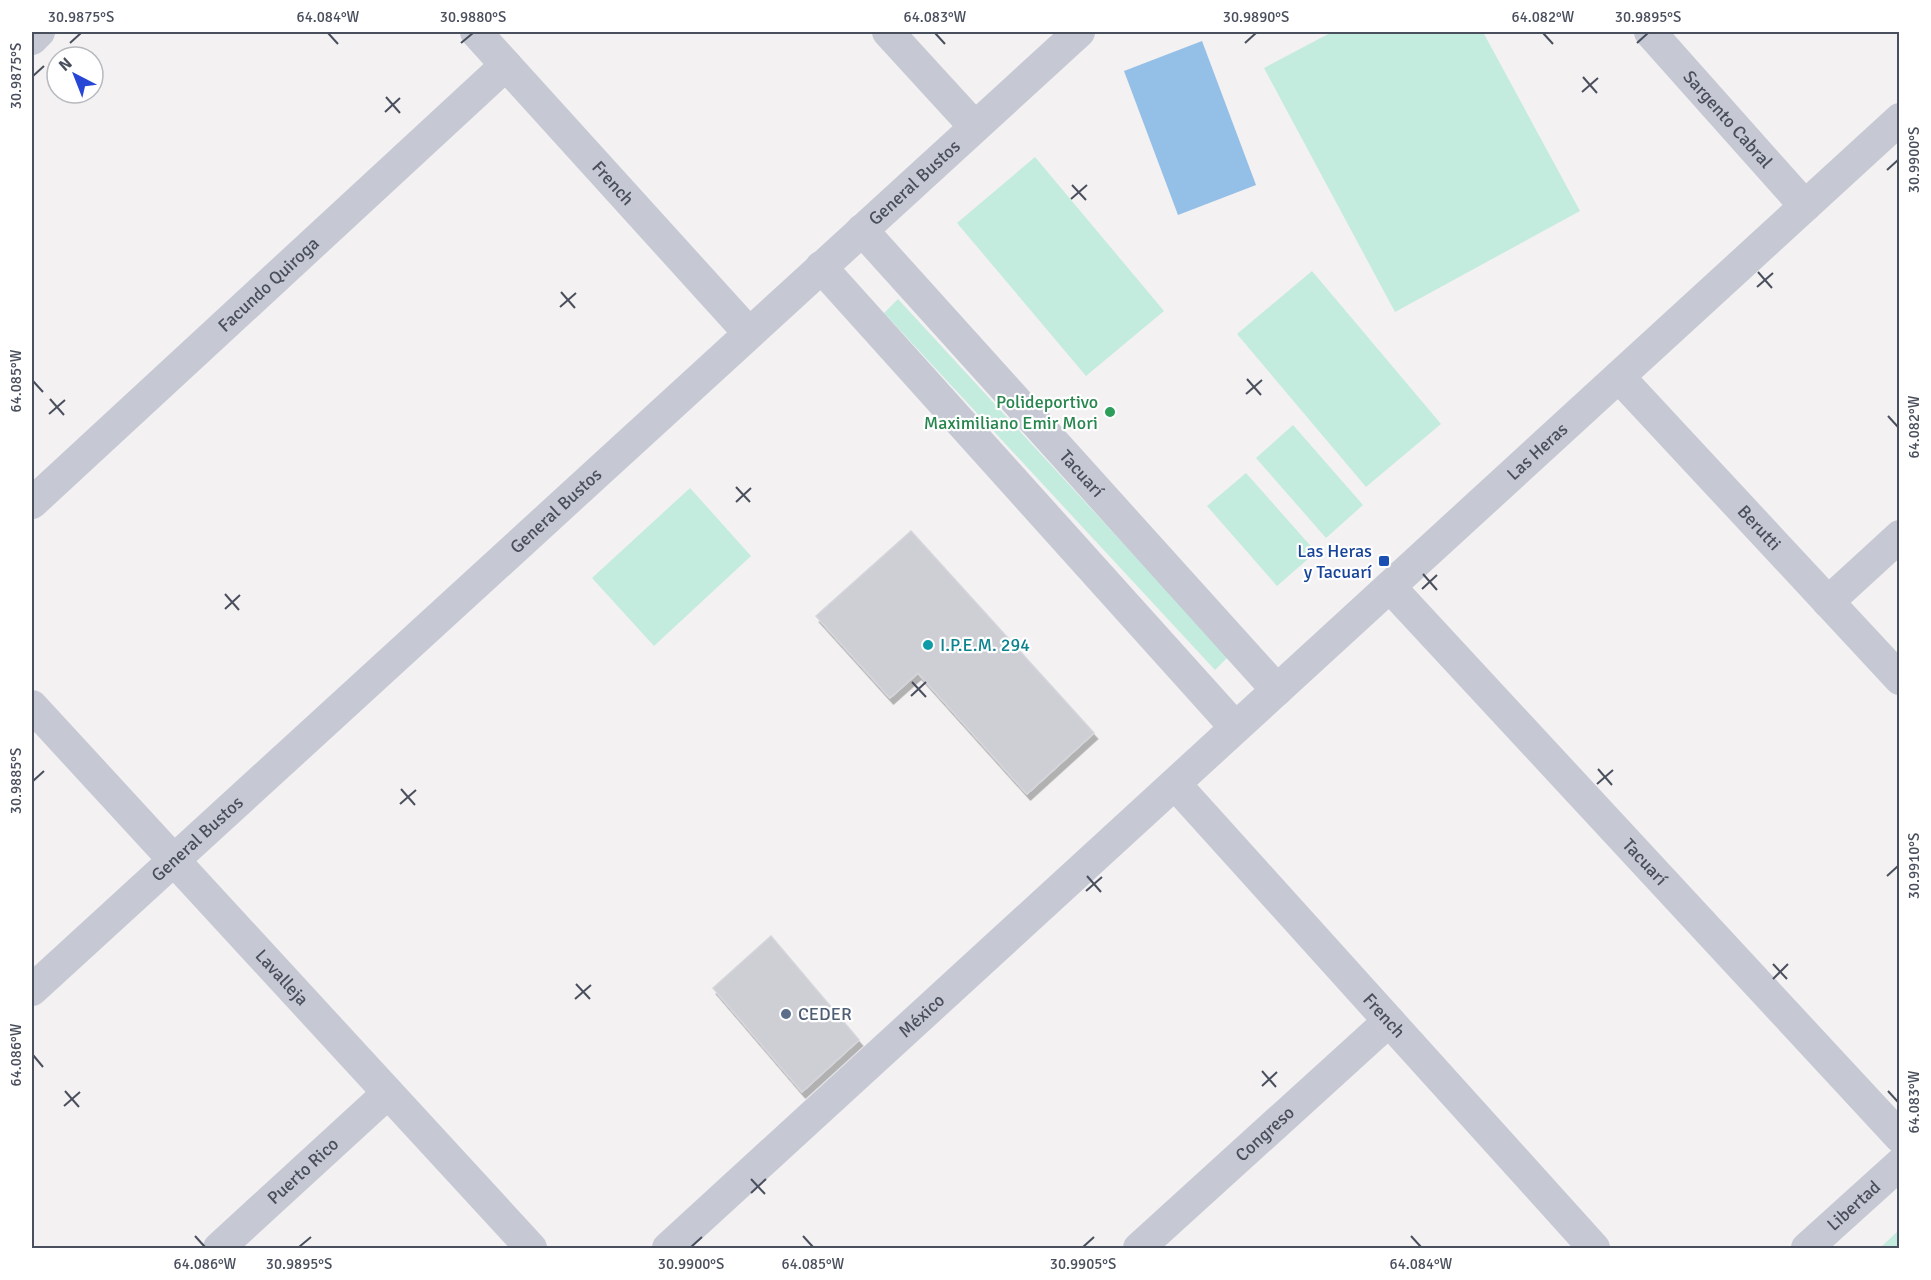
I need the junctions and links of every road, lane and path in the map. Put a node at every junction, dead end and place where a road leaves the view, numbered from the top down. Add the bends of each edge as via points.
1 (39, 32) edge
2 (476, 32) edge
3 (888, 32) edge
4 (1079, 32) edge
5 (1650, 32) edge
6 (32, 39) edge
7 (506, 65) junction
8 (1899, 119) edge
9 (975, 127) junction
10 (1805, 206) junction
11 (862, 230) junction
12 (821, 267) junction
13 (749, 333) junction
14 (1618, 377) junction
15 (32, 503) edge
16 (1899, 536) edge
17 (1390, 587) junction
18 (1828, 602) junction
19 (1899, 679) edge
20 (1277, 690) junction
21 (32, 706) edge
22 (1235, 727) junction
23 (1175, 784) junction
24 (173, 860) junction
25 (32, 990) edge
26 (1389, 1021) junction
27 (387, 1093) junction
28 (1899, 1137) edge
29 (1899, 1164) edge
30 (219, 1248) edge
31 (531, 1248) edge
32 (668, 1248) edge
33 (1139, 1248) edge
34 (1594, 1248) edge
35 (1807, 1248) edge

1 - 6 street
2 - 7 street, French
3 - 9 street
4 - 9 street, General Bustos
5 - 10 street, Sargento Cabral
7 - 13 street, French
7 - 15 street, Facundo Quiroga
8 - 10 street, Las Heras
9 - 11 street, General Bustos
10 - 14 street, Las Heras
11 - 12 street, General Bustos
11 - 20 street, Tacuarí
12 - 13 street, General Bustos
12 - 22 street
13 - 24 street, General Bustos
14 - 17 street, Las Heras
14 - 18 street, Berutti
16 - 18 street
17 - 20 street, Las Heras
17 - 28 street, Tacuarí
18 - 19 street, Berutti
20 - 22 street, Las Heras
21 - 24 street, Lavalleja
22 - 23 street, Las Heras
23 - 26 street, French
23 - 32 street, México
24 - 25 street, General Bustos
24 - 27 street, Lavalleja
26 - 33 street, Congreso
26 - 34 street, French
27 - 30 street, Puerto Rico
27 - 31 street, Lavalleja
29 - 35 street, Libertad

